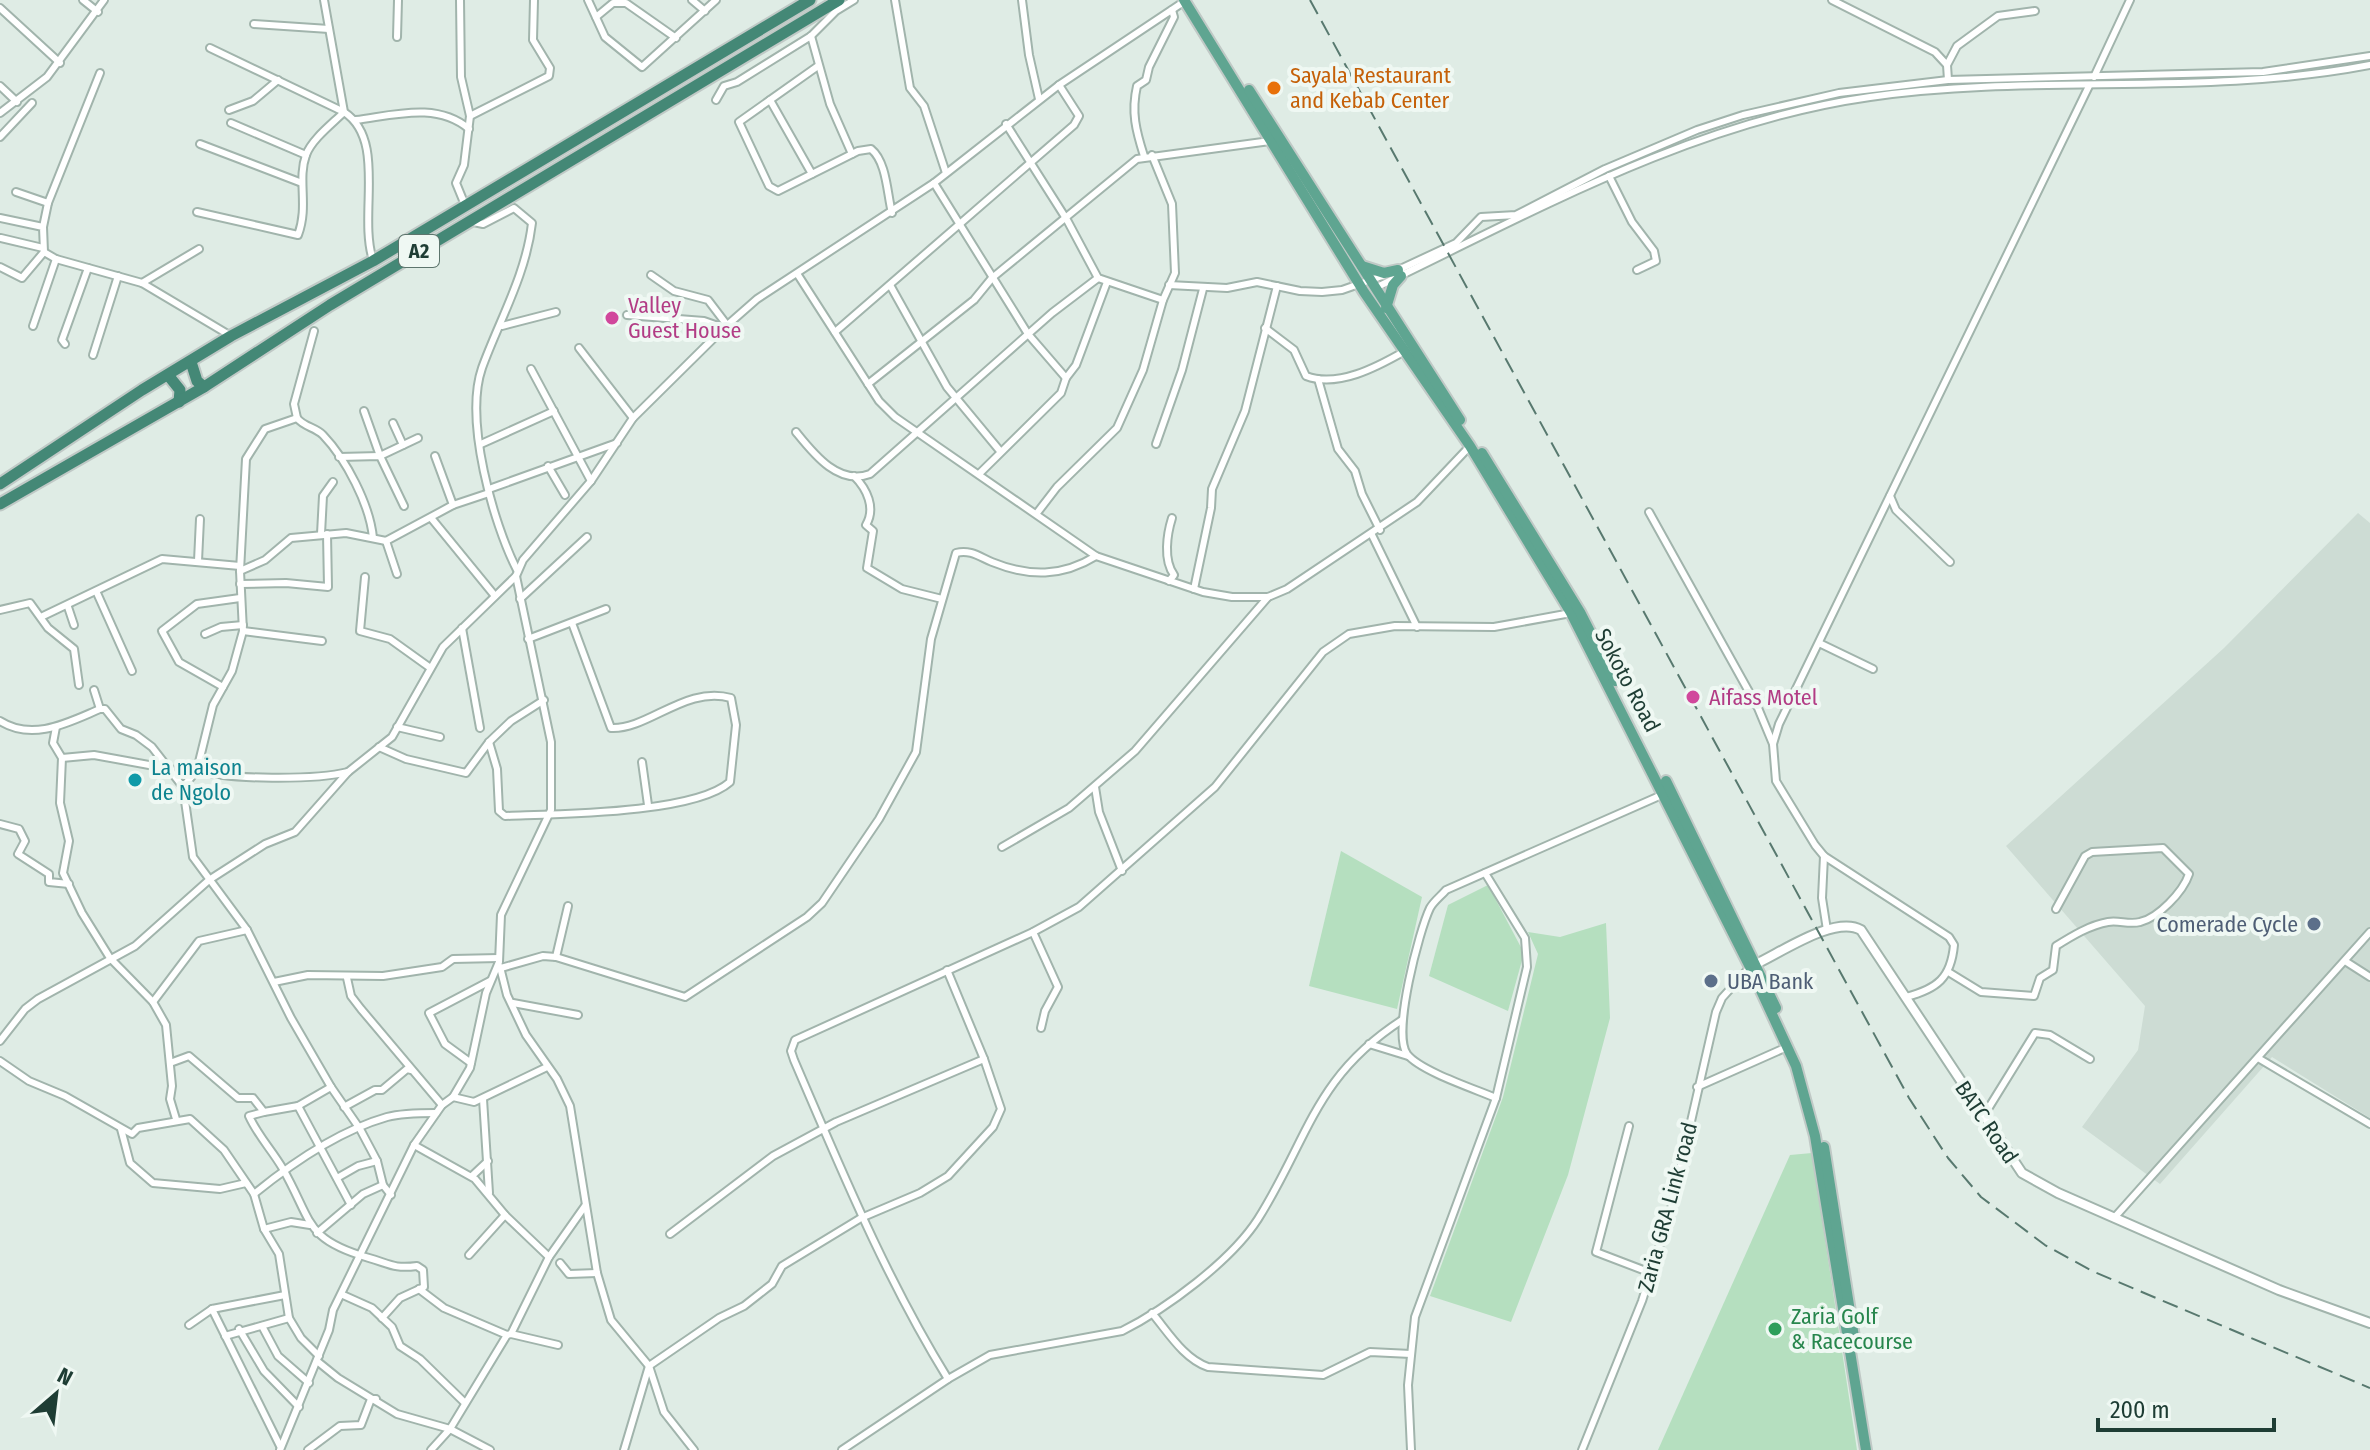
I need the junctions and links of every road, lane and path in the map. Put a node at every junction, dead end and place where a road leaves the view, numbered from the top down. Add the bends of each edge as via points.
1 (83, 0) edge
2 (104, 0) edge
3 (324, 0) edge
4 (398, 0) edge
5 (460, 0) edge
6 (534, 0) edge
7 (588, 0) edge
8 (692, 0) edge
9 (716, 0) edge
10 (810, 0) edge
11 (839, 0) edge
12 (854, 0) edge
13 (895, 0) edge
14 (1022, 0) edge
15 (1187, 0) edge
16 (1832, 0) edge
17 (2130, 0) edge
18 (0, 8) edge
19 (1172, 10) junction
20 (705, 11) junction
21 (2035, 11) dead end
22 (98, 12) junction
23 (596, 17) junction
24 (254, 24) dead end
25 (329, 29) junction
26 (811, 36) junction
27 (397, 37) dead end
28 (676, 38) junction
29 (210, 48) dead end
30 (2370, 56) edge
31 (60, 63) junction
32 (1947, 65) junction
33 (2370, 65) edge
34 (818, 66) junction
35 (100, 73) dead end
36 (2094, 77) junction
37 (278, 80) junction
38 (1948, 80) junction
39 (1981, 80) junction
40 (1059, 85) junction
41 (0, 86) edge
42 (2089, 86) junction
43 (1981, 89) junction
44 (1039, 99) junction
45 (716, 100) dead end
46 (770, 100) junction
47 (17, 102) junction
48 (32, 103) dead end
49 (229, 110) dead end
50 (344, 112) junction
51 (0, 113) edge
52 (470, 116) junction
53 (356, 120) junction
54 (231, 123) dead end
55 (1006, 124) junction
56 (469, 129) junction
57 (0, 137) edge
58 (1270, 141) junction
59 (200, 144) dead end
60 (852, 154) junction
61 (306, 155) junction
62 (1148, 156) junction
63 (1031, 163) junction
64 (1605, 169) junction
65 (946, 173) junction
66 (812, 174) junction
67 (1609, 177) junction
68 (302, 183) junction
69 (934, 183) junction
70 (16, 192) dead end
71 (48, 203) junction
72 (465, 205) junction
73 (197, 212) dead end
74 (892, 213) junction
75 (0, 218) edge
76 (1067, 220) junction
77 (469, 221) junction
78 (959, 224) junction
79 (43, 227) junction
80 (1, 238) edge
81 (199, 249) dead end
82 (44, 250) junction
83 (56, 259) junction
84 (373, 261) junction
85 (1360, 265) junction
86 (0, 267) edge
87 (88, 268) junction
88 (1637, 270) dead end
89 (1400, 273) junction
90 (651, 275) dead end
91 (798, 275) junction
92 (118, 276) junction
93 (992, 278) junction
94 (1098, 278) junction
95 (1107, 282) junction
96 (142, 283) junction
97 (890, 285) junction
98 (1169, 285) junction
99 (1277, 286) junction
100 (1367, 287) junction
101 (1203, 289) junction
102 (1163, 300) junction
103 (1386, 308) junction
104 (556, 312) dead end
105 (627, 315) dead end
106 (33, 326) dead end
107 (502, 326) junction
108 (726, 326) junction
109 (1265, 328) junction
110 (314, 331) dead end
111 (835, 332) junction
112 (1028, 334) junction
113 (231, 336) junction
114 (924, 340) junction
115 (65, 344) dead end
116 (579, 348) dead end
117 (1405, 351) junction
118 (93, 355) dead end
119 (191, 362) junction
120 (531, 369) dead end
121 (168, 375) junction
122 (1066, 378) junction
123 (1318, 379) junction
124 (868, 384) junction
125 (204, 387) junction
126 (956, 399) junction
127 (179, 402) junction
128 (364, 411) dead end
129 (554, 411) junction
130 (297, 418) junction
131 (633, 418) junction
132 (393, 423) dead end
133 (796, 432) dead end
134 (918, 432) junction
135 (418, 438) dead end
136 (619, 442) junction
137 (481, 444) junction
138 (1156, 444) dead end
139 (403, 445) junction
140 (1470, 446) junction
141 (1000, 451) junction
142 (380, 456) junction
143 (435, 456) dead end
144 (579, 456) junction
145 (339, 457) junction
146 (548, 466) junction
147 (979, 474) junction
148 (853, 475) junction
149 (591, 481) junction
150 (333, 482) dead end
151 (0, 484) edge
152 (489, 491) junction
153 (565, 495) dead end
154 (1890, 496) junction
155 (0, 504) edge
156 (453, 505) junction
157 (404, 506) dead end
158 (1896, 510) junction
159 (1649, 512) dead end
160 (1037, 513) junction
161 (1881, 514) junction
162 (1172, 518) dead end
163 (200, 519) dead end
164 (432, 519) junction
165 (1380, 530) junction
166 (324, 534) junction
167 (1372, 535) junction
168 (587, 537) dead end
169 (373, 538) junction
170 (386, 541) junction
171 (1096, 556) junction
172 (198, 561) junction
173 (1950, 562) dead end
174 (240, 568) junction
175 (516, 573) junction
176 (397, 574) dead end
177 (365, 577) dead end
178 (1169, 581) junction
179 (240, 584) junction
180 (1194, 589) junction
181 (97, 593) junction
182 (495, 596) junction
183 (1268, 597) junction
184 (240, 598) junction
185 (520, 599) junction
186 (942, 599) junction
187 (68, 607) junction
188 (606, 609) dead end
189 (0, 610) edge
190 (1571, 613) junction
191 (43, 616) junction
192 (572, 623) junction
193 (74, 625) dead end
194 (1417, 627) junction
195 (243, 628) junction
196 (462, 628) junction
197 (205, 634) dead end
198 (528, 639) junction
199 (322, 641) dead end
200 (1819, 643) junction
201 (429, 667) junction
202 (1873, 669) dead end
203 (132, 671) dead end
204 (79, 685) dead end
205 (223, 687) junction
206 (94, 690) dead end
207 (544, 700) junction
208 (100, 709) junction
209 (0, 721) edge
210 (56, 727) junction
211 (397, 727) junction
212 (480, 728) dead end
213 (440, 737) dead end
214 (489, 742) junction
215 (1773, 744) junction
216 (379, 747) junction
217 (62, 758) junction
218 (642, 762) dead end
219 (171, 769) junction
220 (197, 770) junction
221 (348, 772) junction
222 (183, 787) junction
223 (1095, 787) junction
224 (1664, 794) junction
225 (648, 805) junction
226 (549, 816) junction
227 (0, 824) edge
228 (1002, 847) dead end
229 (1824, 856) junction
230 (1122, 871) junction
231 (1485, 873) junction
232 (209, 880) junction
233 (1710, 880) junction
234 (69, 884) junction
235 (568, 906) dead end
236 (2056, 909) dead end
237 (247, 930) junction
238 (1827, 930) junction
239 (1033, 932) junction
240 (2370, 932) edge
241 (556, 957) junction
242 (110, 958) junction
243 (2345, 961) junction
244 (499, 962) junction
245 (1753, 966) junction
246 (947, 970) junction
247 (1950, 973) junction
248 (2370, 977) edge
249 (347, 978) junction
250 (490, 981) junction
251 (274, 982) junction
252 (1906, 997) junction
253 (153, 1002) junction
254 (513, 1003) junction
255 (578, 1015) dead end
256 (1402, 1020) junction
257 (1041, 1028) dead end
258 (0, 1041) edge
259 (1369, 1044) junction
260 (1787, 1047) junction
261 (1408, 1056) junction
262 (2258, 1058) junction
263 (984, 1059) junction
264 (2090, 1059) dead end
265 (170, 1060) junction
266 (0, 1061) edge
267 (471, 1063) junction
268 (547, 1067) junction
269 (411, 1070) junction
270 (331, 1087) junction
271 (1697, 1087) junction
272 (453, 1097) junction
273 (1496, 1098) junction
274 (483, 1099) junction
275 (442, 1105) junction
276 (298, 1106) junction
277 (344, 1107) junction
278 (264, 1112) junction
279 (436, 1113) junction
280 (1983, 1117) junction
281 (176, 1119) junction
282 (2370, 1124) edge
283 (1629, 1126) dead end
284 (121, 1129) junction
285 (360, 1129) junction
286 (824, 1129) junction
287 (414, 1145) junction
288 (320, 1149) junction
289 (377, 1161) junction
290 (488, 1161) junction
291 (284, 1170) junction
292 (472, 1176) junction
293 (337, 1178) junction
294 (246, 1183) junction
295 (383, 1185) junction
296 (489, 1193) junction
297 (254, 1194) junction
298 (391, 1195) junction
299 (351, 1205) junction
300 (585, 1206) junction
301 (505, 1215) junction
302 (861, 1218) junction
303 (2114, 1218) junction
304 (310, 1225) junction
305 (264, 1229) junction
306 (317, 1233) junction
307 (670, 1234) dead end
308 (469, 1255) dead end
309 (359, 1256) junction
310 (549, 1257) junction
311 (560, 1263) dead end
312 (597, 1273) junction
313 (1651, 1273) junction
314 (419, 1289) junction
315 (285, 1295) junction
316 (343, 1295) junction
317 (212, 1309) junction
318 (1152, 1313) junction
319 (289, 1318) junction
320 (382, 1318) junction
321 (2370, 1323) edge
322 (189, 1325) dead end
323 (262, 1326) junction
324 (239, 1329) junction
325 (509, 1335) junction
326 (225, 1336) junction
327 (558, 1345) dead end
328 (1411, 1354) junction
329 (318, 1358) junction
330 (649, 1366) junction
331 (948, 1379) junction
332 (309, 1383) junction
333 (376, 1399) junction
334 (464, 1402) junction
335 (299, 1407) junction
336 (450, 1429) junction
337 (280, 1448) edge
338 (308, 1450) edge
339 (431, 1450) edge
340 (490, 1450) edge
341 (624, 1450) edge
342 (694, 1450) edge
343 (842, 1450) edge
344 (1411, 1450) edge
345 (1582, 1450) edge
346 (1866, 1450) edge
347 (1873, 1450) edge

1 - 22 street
2 - 22 street
3 - 25 street
4 - 27 street
5 - 52 street via 461,77
6 - 52 street via 533,40 550,68 549,76
7 - 23 street
8 - 20 street
9 - 20 street
10 - 72 highway, A2
11 - 77 highway, A2
12 - 26 street
13 - 65 street via 910,88 924,106
14 - 44 street
15 - 19 street
15 - 58 main road, Sokoto Road
15 - 85 main road
16 - 32 street via 1935,52
17 - 36 street
18 - 31 street
19 - 40 street
19 - 62 street via 1174,17 1133,103 1134,124
20 - 28 street
21 - 32 street via 1998,16 1957,46
22 - 31 street
23 - 28 street via 613,3 626,3
23 - 28 street via 609,42 640,67
24 - 25 street
25 - 50 street
26 - 34 street
26 - 45 street via 724,86
29 - 37 street
30 - 36 street via 2263,72
31 - 47 street
32 - 38 street
33 - 42 street via 2206,84
34 - 46 street
34 - 60 street
35 - 71 street
36 - 39 street
37 - 49 street via 253,101
37 - 50 street
38 - 39 street
38 - 64 street via 1839,93 1743,115
39 - 43 street
40 - 44 street
40 - 63 street via 1078,120
41 - 47 street
42 - 43 street
42 - 154 street
43 - 67 street via 1870,97 1773,117
44 - 55 street
46 - 66 street
46 - 66 street via 741,118 739,125 769,186 778,191
47 - 51 street
48 - 57 street
50 - 53 street
50 - 61 street
52 - 56 street
53 - 56 street via 414,112 447,114
53 - 84 street via 367,144 367,232
54 - 61 street
55 - 63 street
55 - 65 street
56 - 72 street via 456,183
58 - 62 street
58 - 100 main road, Sokoto Road
59 - 68 street
60 - 66 street
60 - 74 street via 868,149 876,153
61 - 68 street
62 - 76 street
62 - 98 street via 1172,204 1175,273
63 - 76 street
63 - 78 street
64 - 67 street
64 - 89 street via 1516,215 1481,217 1456,243
65 - 69 street
67 - 88 street via 1656,254 1656,261
67 - 89 street
68 - 73 street via 304,204 300,231 294,237
69 - 74 street
69 - 78 street
70 - 71 street
71 - 79 street
72 - 84 highway, A2
74 - 91 street
75 - 79 street
76 - 93 street
76 - 94 street
77 - 107 street via 483,224 514,208 532,223
77 - 125 highway, A2
78 - 93 street
78 - 97 street
79 - 82 street
80 - 82 street
81 - 96 street
82 - 83 street
82 - 86 street via 22,278
83 - 87 street
83 - 106 street
84 - 113 highway, A2
85 - 89 main road
85 - 100 main road
87 - 92 street
87 - 115 street via 62,340
89 - 100 street
89 - 103 main road
90 - 108 street via 674,291 708,300
91 - 108 street via 757,299
91 - 111 street
92 - 96 street
92 - 118 street
93 - 112 street
93 - 114 street via 974,300
94 - 95 street
94 - 112 street
95 - 102 street
95 - 122 street via 1076,365
96 - 113 street
97 - 111 street
97 - 114 street
98 - 101 street
98 - 102 street
99 - 100 street via 1322,292
99 - 101 street via 1250,282
99 - 109 street
100 - 103 main road, Sokoto Road
100 - 117 main road, Sokoto Road
101 - 138 street
102 - 160 street via 1143,370 1117,428
103 - 233 main road, Sokoto Road via 1580,612
104 - 107 street
105 - 108 street
107 - 137 street via 480,375 476,407
108 - 131 street
109 - 123 street via 1294,350 1306,376
109 - 180 street via 1245,411 1212,489
110 - 130 street via 294,404
111 - 124 street
112 - 122 street
112 - 126 street
113 - 119 highway, A2
114 - 124 street
114 - 126 street
116 - 131 street
117 - 123 street via 1348,376
117 - 140 main road, Sokoto Road
119 - 121 highway, A2
119 - 125 highway
120 - 129 street
121 - 127 highway via 180,390
121 - 151 highway, A2
122 - 141 street via 1061,393
123 - 165 street via 1338,449 1355,471
124 - 134 street via 895,417
125 - 127 highway, A2
126 - 134 street
126 - 141 street
127 - 155 highway, A2
128 - 142 street
129 - 137 street
129 - 144 street
130 - 145 street via 322,434
130 - 174 street via 265,429 246,459
131 - 136 street
132 - 139 street
133 - 148 street via 825,465
134 - 147 street
134 - 148 street via 870,474
135 - 139 street
136 - 144 street
136 - 149 street
137 - 152 street
139 - 142 street
140 - 165 street via 1417,502
140 - 190 main road, Sokoto Road
141 - 147 street
142 - 145 street
142 - 157 street
143 - 156 street
144 - 146 street
144 - 149 street
145 - 169 street via 369,517
146 - 152 street
146 - 153 street
147 - 160 street
148 - 186 street via 871,508 866,525 873,531 873,544 867,568 887,583
149 - 175 street
150 - 166 street via 323,496
152 - 156 street
152 - 175 street
154 - 158 street
154 - 161 street
156 - 164 street
158 - 161 street
158 - 173 street
159 - 215 street
160 - 171 street
161 - 200 street
162 - 178 street via 1168,544 1174,575
163 - 172 street
164 - 170 street
164 - 182 street
165 - 167 street
166 - 169 street
166 - 174 street via 291,538 265,560
166 - 179 street via 328,587
167 - 183 street
167 - 194 street
168 - 185 street
169 - 170 street
170 - 176 street
171 - 178 street
171 - 186 street via 1057,573 1032,573 961,551 952,558
172 - 174 street
172 - 181 street via 162,559
174 - 179 street
175 - 182 street
175 - 185 street
177 - 201 street via 361,632 390,639
178 - 180 street
179 - 184 street
180 - 183 street
181 - 187 street
181 - 203 street
182 - 196 street
183 - 223 street via 1171,712
184 - 195 street
184 - 205 street via 197,604 162,631 179,662
185 - 198 street
186 - 241 street via 931,639 916,752 879,819 814,911 685,997
187 - 191 street
187 - 193 street
188 - 192 street
189 - 191 street via 30,603
190 - 194 street via 1494,627
190 - 224 main road, Sokoto Road
191 - 204 street via 48,628 74,649
192 - 198 street
192 - 225 street via 611,728 678,703 731,698 736,725 730,782 707,796
194 - 230 street via 1365,628 1334,642 1215,787
195 - 197 street via 221,627
195 - 199 street
195 - 205 street
196 - 201 street
196 - 212 street
198 - 207 street
200 - 202 street
200 - 215 street
201 - 211 street
205 - 220 street via 213,705
206 - 208 street
207 - 214 street
207 - 226 street via 553,784
208 - 210 street
208 - 219 street
209 - 210 street via 18,730
210 - 217 street via 53,743
211 - 213 street
211 - 216 street
214 - 216 street via 466,773
214 - 226 street via 501,815
215 - 229 street via 1776,781 1784,800
216 - 221 street
217 - 219 street via 94,755
217 - 234 street via 60,803 69,841 63,873
218 - 225 street
219 - 222 street
220 - 221 street via 311,778
220 - 222 street
221 - 232 street via 295,832 265,844
222 - 232 street via 193,857
223 - 228 street
223 - 230 street
224 - 231 street
224 - 233 main road, Sokoto Road
225 - 226 street
226 - 244 street via 501,915
227 - 234 street via 19,829 25,841 18,854 49,874 49,882
229 - 238 street
229 - 247 street via 1949,937 1954,945
230 - 239 street via 1079,907
231 - 256 street via 1446,890 1432,904
231 - 273 street via 1525,938 1528,952
232 - 237 street
232 - 242 street via 135,946
233 - 245 main road, Sokoto Road
234 - 242 street
235 - 241 street
236 - 247 street via 2092,852 2163,848 2189,874 2150,918 2105,922 2056,946 2053,970 2040,978 2034,996 1981,992
237 - 251 street
237 - 253 street via 199,941
238 - 245 street
238 - 252 street, BATC Road via 1843,924 1861,930
239 - 246 street
239 - 257 street via 1058,987
240 - 243 street
241 - 244 street
242 - 253 street
242 - 258 street via 33,1003
243 - 248 street
243 - 262 street
244 - 249 street via 453,959 442,967
244 - 250 street
244 - 254 street
245 - 260 main road, Sokoto Road
245 - 271 street, Zaria GRA Link road via 1722,998
245 - 347 main road, Sokoto Road via 1802,1066 1822,1137
246 - 263 street
246 - 286 street via 795,1040 791,1051
247 - 252 street via 1929,991
249 - 251 street via 308,975
249 - 269 street via 351,996
250 - 267 street
250 - 267 street via 429,1013 445,1044
251 - 270 street
252 - 280 street, BATC Road
253 - 265 street via 166,1025
254 - 255 street
254 - 268 street
256 - 259 street
256 - 261 street
259 - 261 street
259 - 318 street via 1326,1091 1274,1192 1243,1238
260 - 271 street
260 - 346 main road, Sokoto Road via 1815,1136
261 - 273 street
262 - 282 street
262 - 303 street
263 - 286 street
263 - 302 street via 1000,1098 993,1127 948,1176
264 - 280 street via 2050,1035 2035,1033
265 - 278 street via 189,1056 231,1094 253,1098
265 - 281 street
266 - 284 street
267 - 272 street
268 - 274 street
268 - 300 street via 570,1106
269 - 275 street
269 - 277 street
270 - 276 street
270 - 277 street
271 - 313 street, Zaria GRA Link road via 1671,1209
272 - 274 street via 466,1102
272 - 275 street
273 - 328 street via 1420,1300
274 - 290 street
275 - 279 street
276 - 278 street
276 - 288 street
277 - 285 street
278 - 291 street via 249,1116
279 - 285 street via 387,1117
279 - 287 street
280 - 303 street, BATC Road via 2022,1173
281 - 284 street via 132,1134
281 - 294 street via 199,1123
283 - 313 street via 1596,1252
284 - 294 street via 130,1163 153,1183 220,1189
285 - 288 street
285 - 289 street
286 - 302 street
286 - 307 street via 750,1171
287 - 292 street
287 - 298 street
288 - 291 street
288 - 293 street
289 - 293 street
289 - 295 street
290 - 292 street
290 - 296 street
291 - 297 street
291 - 304 street
292 - 296 street
293 - 299 street
294 - 297 street
295 - 298 street
295 - 299 street
296 - 301 street
297 - 305 street
298 - 309 street
299 - 306 street
300 - 310 street
300 - 312 street
301 - 308 street
301 - 310 street
302 - 330 street via 782,1266 772,1284 744,1306
302 - 331 street via 906,1312
303 - 321 street, BATC Road via 2279,1290
304 - 305 street via 291,1222
304 - 306 street
305 - 315 street via 282,1262
306 - 309 street
309 - 314 street via 391,1268 419,1266 426,1280
309 - 316 street
310 - 325 street
311 - 312 street via 569,1274
312 - 330 street via 614,1327
313 - 345 street, Zaria GRA Link road
314 - 320 street via 400,1298
314 - 325 street via 444,1308
315 - 317 street
315 - 319 street
316 - 320 street via 368,1305
316 - 329 street
317 - 322 street
317 - 326 street
318 - 328 street via 1179,1346 1208,1367 1323,1375 1370,1352
318 - 331 street via 1122,1331 990,1355
319 - 323 street
319 - 329 street
320 - 334 street via 400,1346
323 - 324 street
323 - 332 street via 278,1356
324 - 326 street
324 - 335 street via 264,1371
325 - 327 street
325 - 334 street
326 - 337 street
328 - 344 street
329 - 332 street
329 - 333 street via 338,1378
330 - 341 street
330 - 342 street via 664,1412
331 - 343 street
332 - 335 street
333 - 336 street via 405,1418
333 - 338 street via 371,1399 361,1425 340,1426
334 - 336 street
335 - 337 street
336 - 339 street
336 - 340 street

